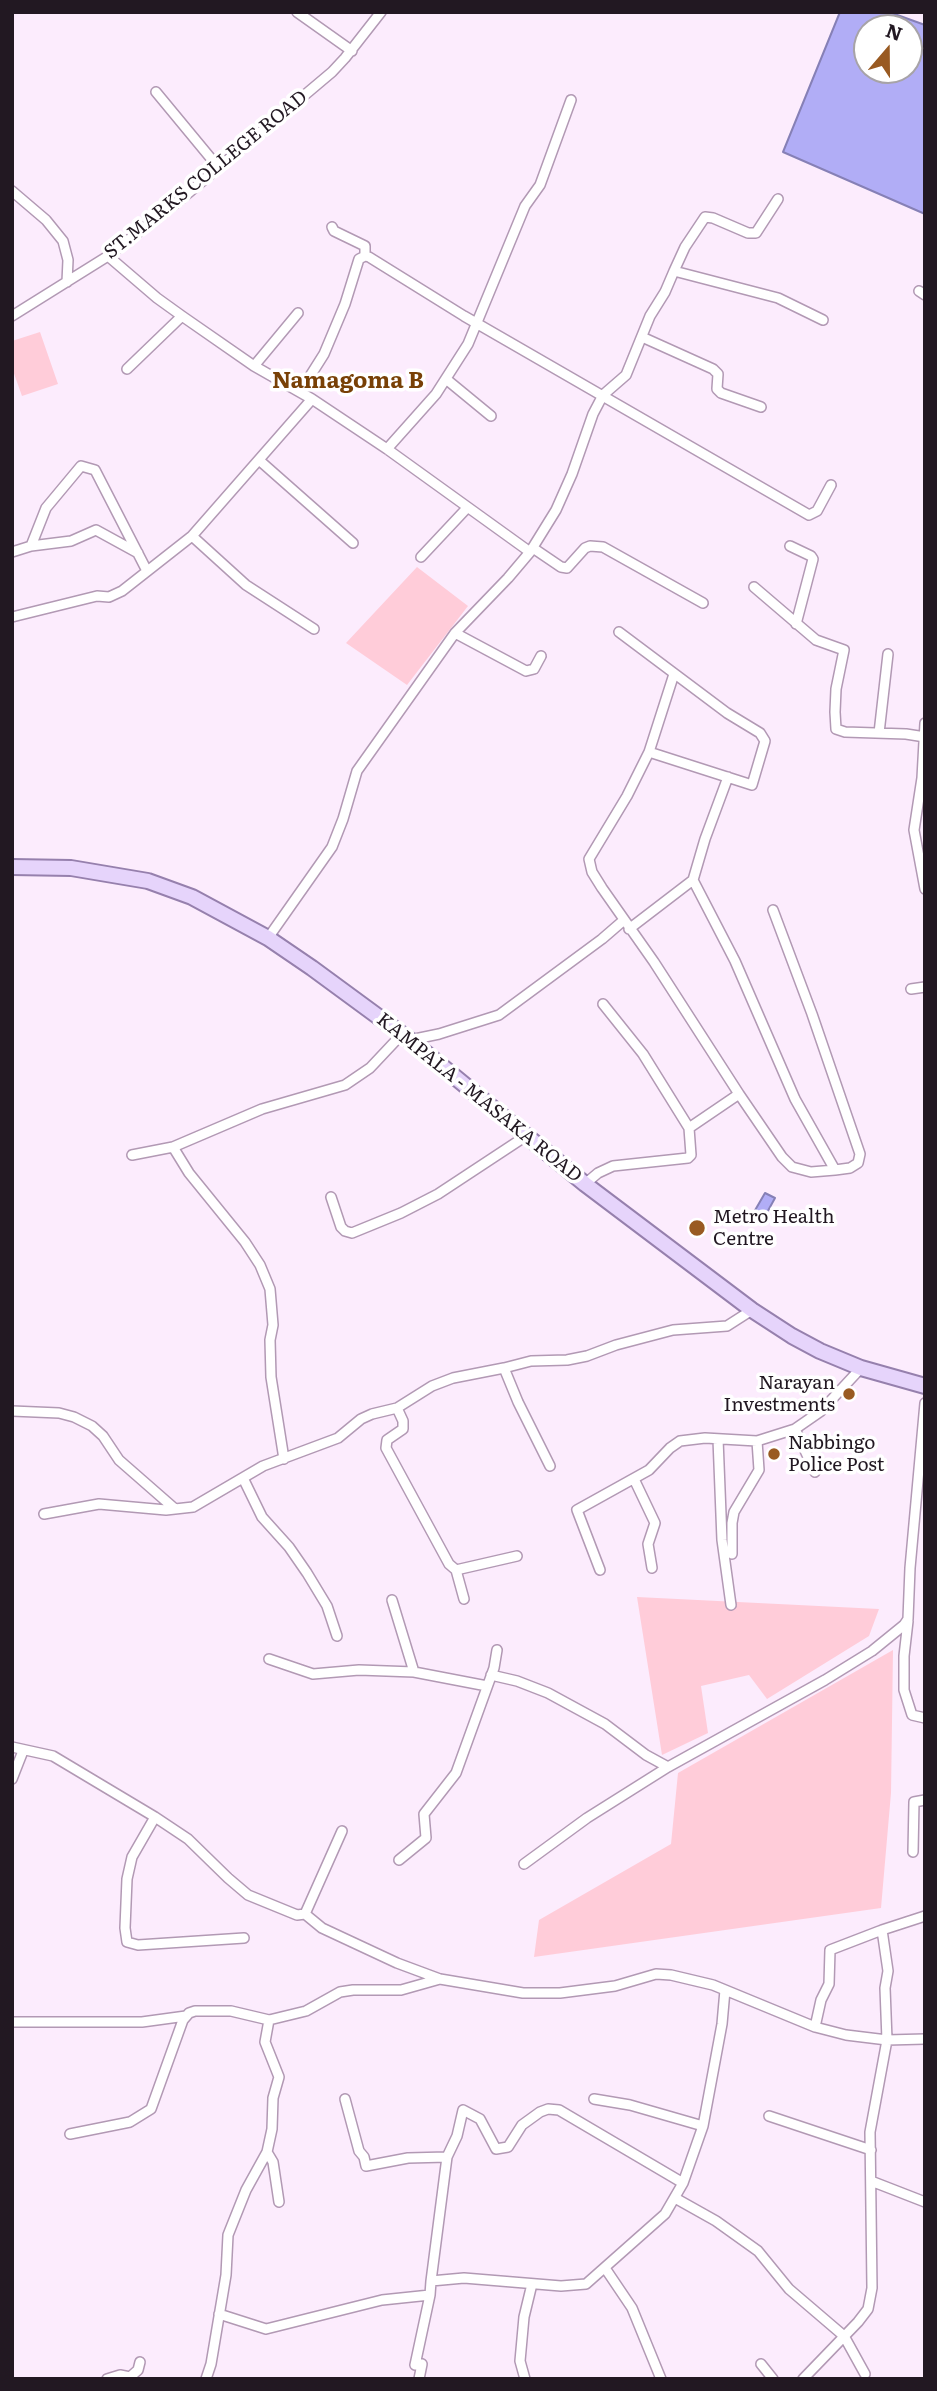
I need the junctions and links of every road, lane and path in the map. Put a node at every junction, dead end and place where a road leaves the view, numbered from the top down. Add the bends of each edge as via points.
1 (297, 12) edge
2 (381, 12) edge
3 (352, 51) junction
4 (156, 92) dead end
5 (570, 100) dead end
6 (218, 167) junction
7 (12, 191) edge
8 (778, 199) dead end
9 (332, 227) dead end
10 (108, 256) junction
11 (365, 256) junction
12 (674, 271) junction
13 (67, 282) junction
14 (298, 313) dead end
15 (12, 316) edge
16 (182, 316) junction
17 (823, 320) dead end
18 (477, 323) junction
19 (642, 337) junction
20 (254, 366) junction
21 (127, 369) dead end
22 (446, 379) junction
23 (300, 392) junction
24 (603, 395) junction
25 (312, 399) junction
26 (761, 407) dead end
27 (491, 416) dead end
28 (387, 449) junction
29 (259, 460) junction
30 (831, 485) dead end
31 (467, 508) junction
32 (192, 536) junction
33 (353, 543) dead end
34 (31, 546) junction
35 (790, 546) dead end
36 (531, 550) junction
37 (12, 552) edge
38 (138, 553) junction
39 (421, 557) dead end
40 (147, 571) junction
41 (754, 587) dead end
42 (704, 603) dead end
43 (12, 617) edge
44 (796, 624) junction
45 (314, 629) dead end
46 (619, 632) dead end
47 (455, 633) junction
48 (888, 654) dead end
49 (541, 656) dead end
50 (674, 674) junction
51 (925, 723) edge
52 (878, 733) junction
53 (925, 737) edge
54 (649, 752) junction
55 (728, 777) junction
56 (12, 867) edge
57 (693, 880) junction
58 (925, 889) edge
59 (773, 909) dead end
60 (626, 924) junction
61 (268, 938) junction
62 (925, 987) edge
63 (911, 989) dead end
64 (603, 1004) dead end
65 (439, 1034) junction
66 (406, 1037) junction
67 (429, 1055) junction
68 (739, 1094) junction
69 (689, 1128) junction
70 (526, 1136) junction
71 (173, 1147) junction
72 (132, 1155) dead end
73 (835, 1170) junction
74 (585, 1184) junction
75 (331, 1197) dead end
76 (752, 1310) junction
77 (505, 1368) junction
78 (861, 1368) junction
79 (925, 1386) edge
80 (925, 1404) edge
81 (397, 1408) junction
82 (12, 1411) edge
83 (795, 1429) junction
84 (718, 1439) junction
85 (757, 1441) junction
86 (284, 1459) junction
87 (550, 1466) dead end
88 (816, 1472) dead end
89 (243, 1478) junction
90 (634, 1479) junction
91 (175, 1509) junction
92 (44, 1514) dead end
93 (732, 1554) dead end
94 (517, 1556) dead end
95 (652, 1568) dead end
96 (456, 1570) junction
97 (600, 1570) dead end
98 (464, 1599) dead end
99 (392, 1600) dead end
100 (731, 1605) dead end
101 (908, 1619) junction
102 (337, 1636) dead end
103 (497, 1650) dead end
104 (269, 1659) dead end
105 (414, 1672) junction
106 (491, 1675) junction
107 (487, 1686) junction
108 (925, 1718) edge
109 (12, 1747) edge
110 (23, 1751) junction
111 (668, 1767) junction
112 (12, 1779) edge
113 (925, 1800) edge
114 (155, 1817) junction
115 (342, 1831) dead end
116 (913, 1852) dead end
117 (399, 1860) dead end
118 (524, 1864) dead end
119 (305, 1914) junction
120 (925, 1916) edge
121 (882, 1930) junction
122 (244, 1938) dead end
123 (440, 1979) junction
124 (725, 1990) junction
125 (186, 2016) junction
126 (269, 2020) junction
127 (12, 2022) edge
128 (815, 2027) junction
129 (925, 2039) edge
130 (887, 2040) junction
131 (345, 2099) dead end
132 (594, 2099) dead end
133 (769, 2116) dead end
134 (704, 2126) junction
135 (70, 2134) dead end
136 (871, 2150) junction
137 (267, 2152) junction
138 (447, 2157) junction
139 (871, 2181) junction
140 (683, 2183) junction
141 (675, 2198) junction
142 (278, 2202) dead end
143 (925, 2202) edge
144 (605, 2268) junction
145 (431, 2281) junction
146 (532, 2284) junction
147 (430, 2295) junction
148 (219, 2314) junction
149 (844, 2336) junction
150 (139, 2362) dead end
151 (761, 2364) dead end
152 (865, 2374) dead end
153 (107, 2379) edge
154 (206, 2379) edge
155 (419, 2379) edge
156 (525, 2379) edge
157 (661, 2379) edge
158 (773, 2379) edge
159 (803, 2379) edge

1 - 3 street
2 - 3 street, ST.MARKS COLLEGE ROAD
3 - 6 street, ST.MARKS COLLEGE ROAD
4 - 6 street
5 - 18 street via 540,185 525,206
6 - 10 street, ST.MARKS COLLEGE ROAD
7 - 13 street via 63,241
8 - 12 street via 756,233 705,217
9 - 11 street via 365,246
10 - 13 street, ST.MARKS COLLEGE ROAD
10 - 16 street
11 - 18 street
11 - 23 street via 359,259 324,354
12 - 17 street via 778,298
12 - 19 street
13 - 15 street, ST.MARKS COLLEGE ROAD
14 - 20 street
16 - 20 street
16 - 21 street
18 - 22 street
18 - 24 street
19 - 24 street via 626,375
19 - 26 street via 713,369 721,393
20 - 23 street
22 - 27 street
22 - 28 street
23 - 25 street
24 - 30 street via 809,515 817,511
24 - 36 street via 556,510
25 - 28 street
25 - 29 street
28 - 31 street
29 - 32 street
29 - 33 street
31 - 36 street
31 - 39 street
32 - 40 street
32 - 45 street via 246,585
34 - 37 street
34 - 38 street via 71,541 96,530
34 - 38 street via 46,508 81,466 96,470
35 - 44 street via 813,559
36 - 42 street via 566,568 584,548 603,547
36 - 47 street
38 - 40 street
40 - 43 street via 109,597
41 - 44 street
44 - 52 street via 820,643 844,650 836,689 836,729
46 - 50 street
47 - 49 street via 526,671 534,669
47 - 61 street via 357,771 332,847
48 - 52 street
50 - 54 street
50 - 55 street via 763,738 753,784
51 - 53 street
52 - 53 street
53 - 58 street via 914,830
54 - 55 street
54 - 60 street via 589,859 592,872
55 - 57 street
56 - 61 main road, KAMPALA - MASAKA ROAD via 71,868 148,881 192,897
57 - 60 street
57 - 73 street via 735,961 795,1099
59 - 73 street via 860,1154 854,1166
60 - 65 street via 499,1015
60 - 68 street
61 - 66 main road, KAMPALA - MASAKA ROAD
62 - 63 street
64 - 69 street via 643,1054
65 - 66 street
65 - 67 street
66 - 67 main road, KAMPALA - MASAKA ROAD
66 - 71 street via 345,1086 262,1109
67 - 70 main road, KAMPALA - MASAKA ROAD
68 - 69 street
68 - 73 street via 787,1164 811,1172
69 - 74 street via 688,1158 613,1166
70 - 74 main road, KAMPALA - MASAKA ROAD
70 - 75 street via 438,1194 352,1233 341,1227
71 - 72 street
71 - 86 street via 245,1242 270,1289 271,1377
74 - 76 main road, KAMPALA - MASAKA ROAD
76 - 77 street via 727,1326 673,1330 587,1356
76 - 78 main road, KAMPALA - MASAKA ROAD via 801,1341
77 - 81 street via 453,1378
77 - 87 street
78 - 79 main road, KAMPALA - MASAKA ROAD
78 - 83 street via 821,1411
80 - 101 street
81 - 86 street via 372,1413 338,1438
81 - 96 street via 402,1429 387,1440 386,1448 443,1556
82 - 91 street via 59,1413 92,1426 119,1460
83 - 85 street
83 - 88 street
84 - 85 street
84 - 90 street via 680,1441
84 - 100 street via 722,1540
85 - 93 street via 759,1470 734,1511
86 - 89 street
89 - 91 street via 193,1507
89 - 102 street via 262,1517 289,1547 327,1606
90 - 95 street via 655,1523 648,1544
90 - 97 street via 577,1510
91 - 92 street via 99,1504
94 - 96 street
96 - 98 street
99 - 105 street
101 - 108 street via 904,1690 912,1715
101 - 111 street via 872,1651 825,1680
103 - 106 street
104 - 105 street via 313,1674
105 - 107 street
106 - 107 street
106 - 111 street via 548,1693 605,1724
107 - 117 street via 456,1773 424,1814 426,1838
109 - 110 street
110 - 112 street
110 - 114 street via 53,1756
111 - 118 street
113 - 116 street via 914,1802
114 - 119 street via 188,1839 248,1895
114 - 122 street via 132,1857 125,1928 128,1942
115 - 119 street
119 - 123 street via 322,1928
120 - 121 street
121 - 128 street via 830,1951 829,1984
121 - 130 street via 888,1970
123 - 124 street via 523,1993 560,1993 664,1975
123 - 126 street via 401,1990 340,1993 306,2011
124 - 128 street
124 - 134 street
125 - 126 street via 195,2011 230,2011
125 - 127 street via 142,2022
125 - 135 street via 152,2109 130,2122
126 - 137 street via 265,2042 279,2077
128 - 130 street
129 - 130 street
130 - 136 street via 870,2132
131 - 138 street via 366,2166
132 - 134 street
133 - 136 street
134 - 140 street
136 - 139 street
137 - 142 street via 273,2162
137 - 148 street via 232,2223
138 - 140 street via 463,2110 480,2119 496,2149 508,2147 522,2125 553,2109
138 - 145 street
139 - 143 street
139 - 149 street via 872,2288 868,2309
140 - 141 street
141 - 144 street via 664,2214
141 - 149 street via 758,2251 789,2288
144 - 146 street via 586,2284
144 - 157 street via 632,2308
145 - 146 street via 464,2278
145 - 147 street
146 - 156 street via 520,2361
147 - 148 street via 382,2300 266,2329
147 - 155 street via 415,2365 422,2364
148 - 154 street
149 - 152 street
149 - 159 street
150 - 153 street via 130,2377
151 - 158 street

